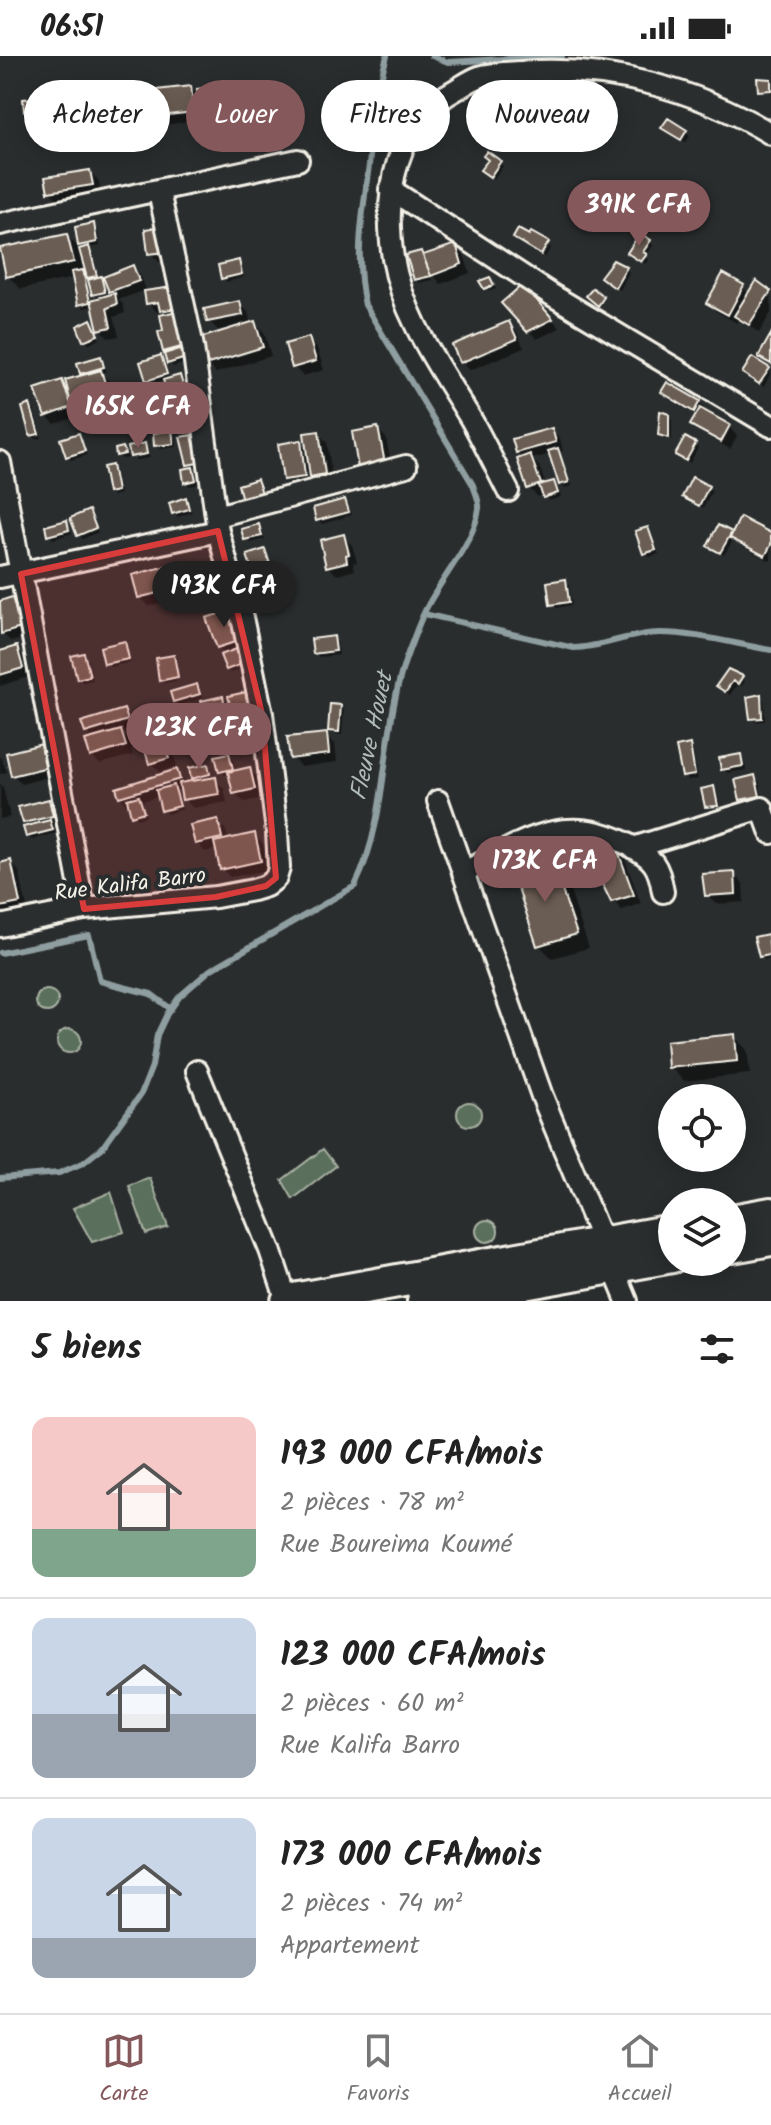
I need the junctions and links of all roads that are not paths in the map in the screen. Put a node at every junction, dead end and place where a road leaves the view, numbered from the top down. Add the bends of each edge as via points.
1 (771, 134) edge
2 (298, 160) dead end
3 (390, 189) junction
4 (159, 192) junction
5 (0, 224) edge
6 (771, 426) edge
7 (0, 462) edge
8 (406, 466) dead end
9 (508, 491) dead end
10 (218, 523) junction
11 (10, 576) edge
12 (438, 801) dead end
13 (771, 833) edge
14 (633, 848) junction
15 (463, 873) junction
16 (663, 892) dead end
17 (84, 909) junction
18 (0, 926) edge
19 (197, 1071) dead end
20 (771, 1214) edge
21 (746, 1218) edge
22 (658, 1236) edge
23 (771, 1239) edge
24 (746, 1243) edge
25 (608, 1255) junction
26 (658, 1256) edge
27 (288, 1301) edge
28 (424, 1301) edge
29 (627, 1301) edge

1 - 3 street via 709,102 660,86 592,73 478,77 441,97 417,121
2 - 4 street
3 - 6 street via 552,295
3 - 9 street via 394,260 403,293 434,361
4 - 5 street
4 - 10 street via 193,347
7 - 11 street
8 - 10 street
10 - 11 street
10 - 17 street, Rue Kalifa Barro via 262,714 276,878 266,886 216,897
11 - 17 street
12 - 15 street
13 - 14 street via 762,808
14 - 15 street via 608,834 578,828 521,842
14 - 16 street via 654,861
15 - 25 street via 542,1096
17 - 18 street, Rue Kalifa Barro
19 - 27 street
20 - 21 main road
22 - 25 main road
23 - 24 main road
25 - 26 main road
25 - 27 main road
25 - 28 main road
25 - 29 street

